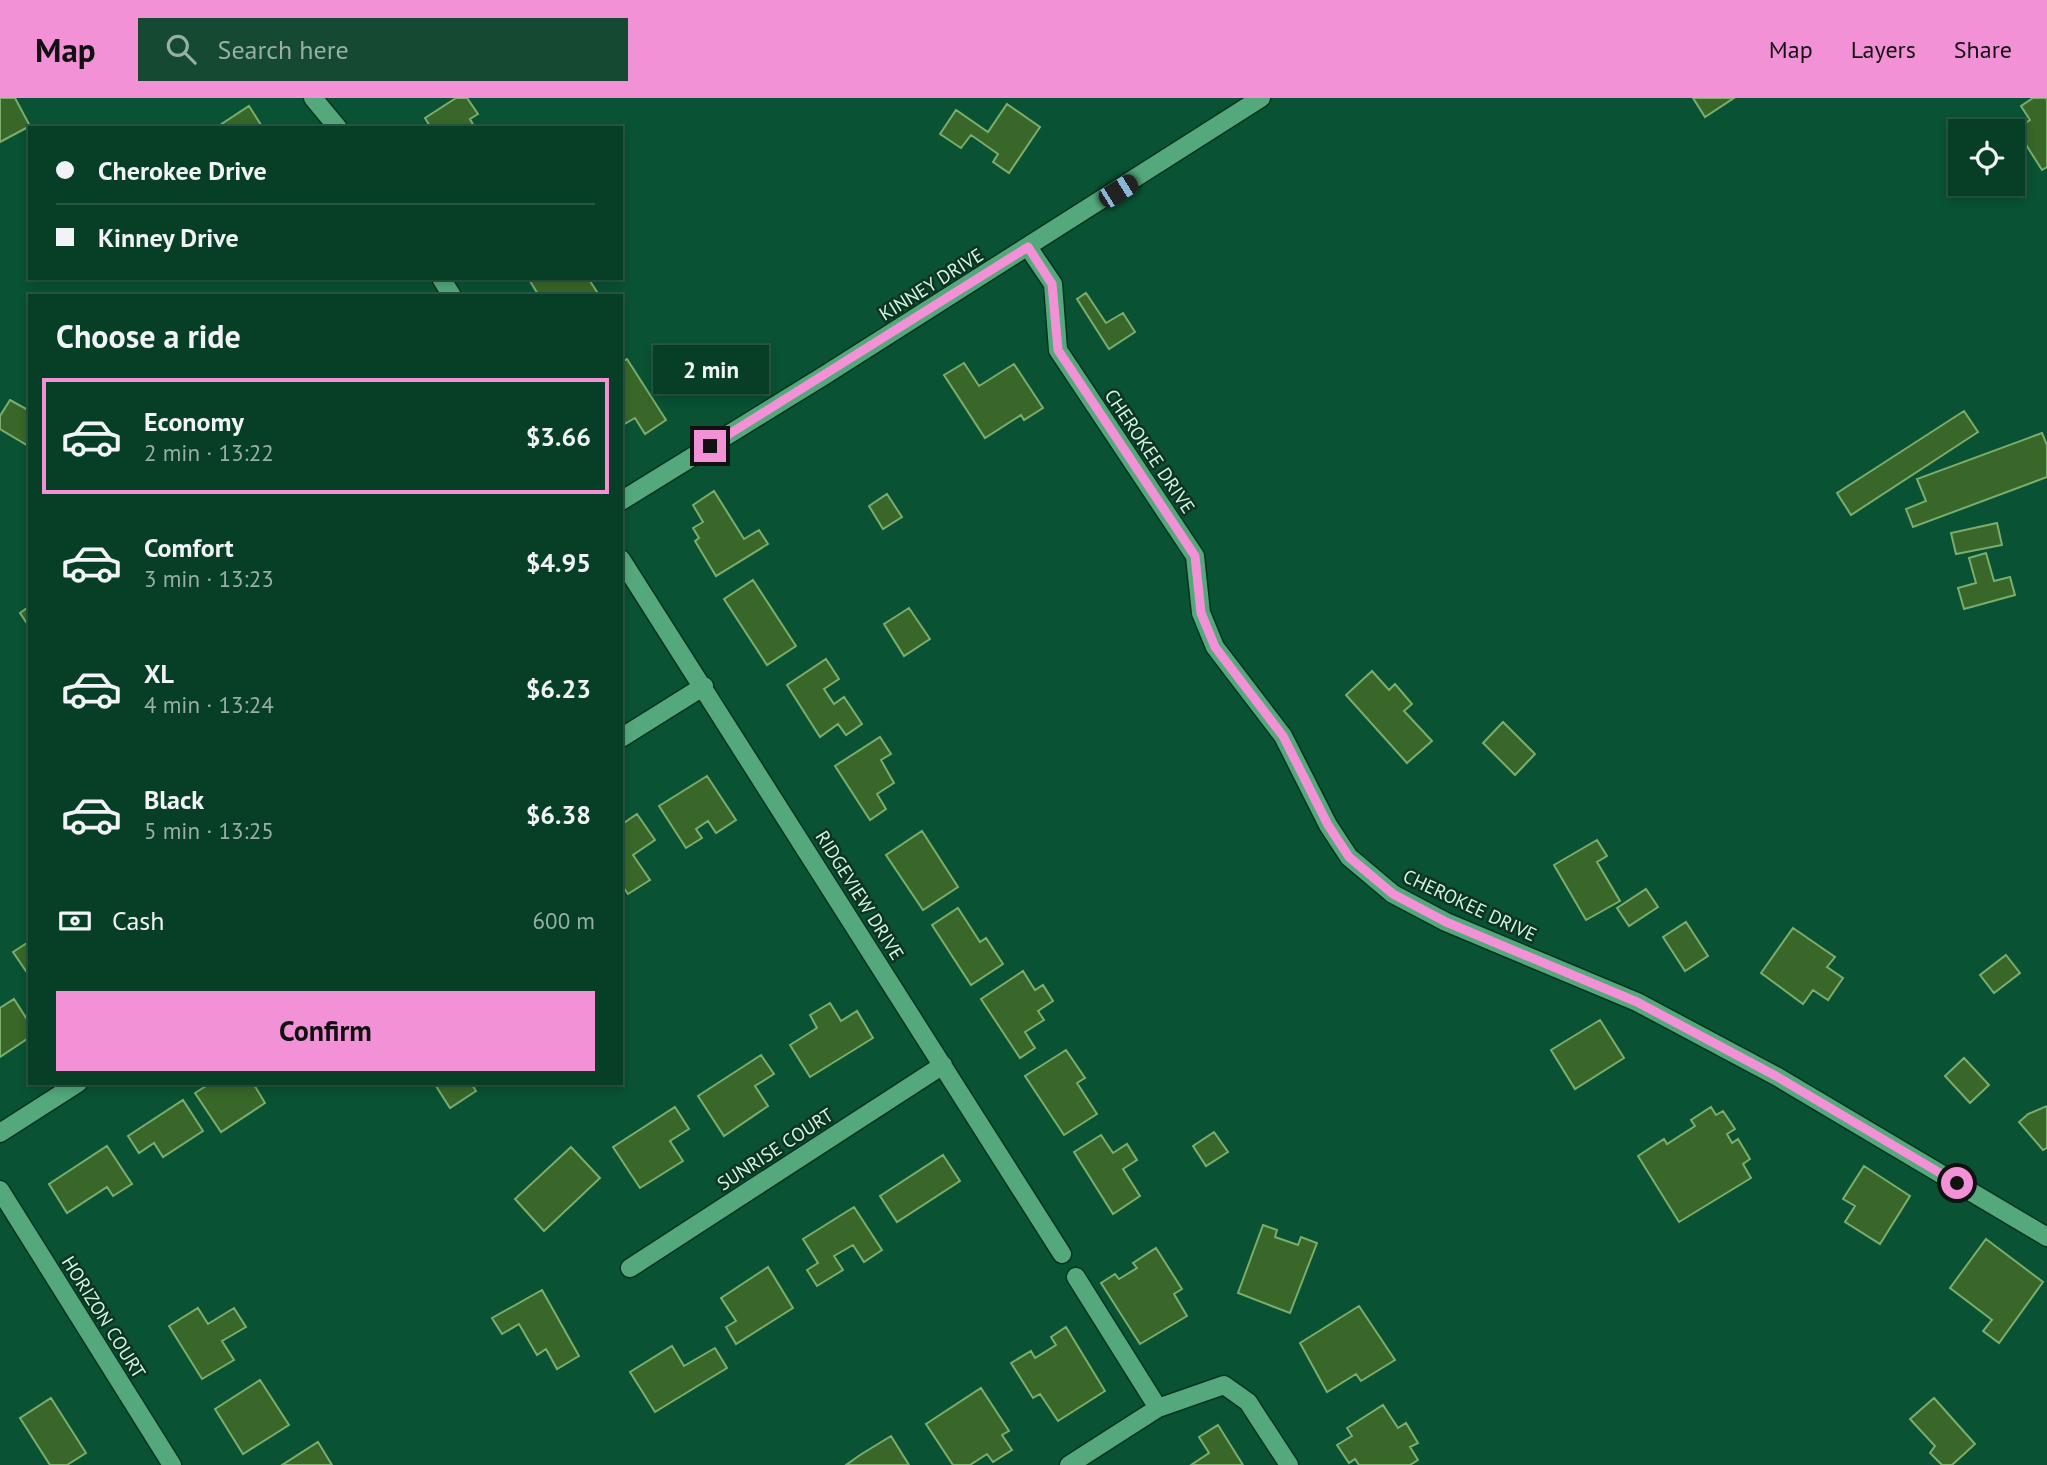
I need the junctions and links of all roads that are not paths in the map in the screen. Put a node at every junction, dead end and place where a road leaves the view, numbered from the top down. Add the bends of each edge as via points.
1 (313, 98) edge
2 (1261, 98) edge
3 (336, 126) edge
4 (1028, 247) junction
5 (623, 500) edge
6 (623, 562) edge
7 (704, 686) junction
8 (623, 737) edge
9 (943, 1065) junction
10 (75, 1085) edge
11 (0, 1133) edge
12 (0, 1190) edge
13 (2047, 1237) edge
14 (1062, 1254) dead end
15 (630, 1268) dead end
16 (1076, 1277) dead end
17 (1158, 1408) junction
18 (173, 1465) edge
19 (1069, 1465) edge
20 (1289, 1465) edge

1 - 3 street
2 - 4 street, KINNEY DRIVE
4 - 5 street, KINNEY DRIVE
4 - 13 street, CHEROKEE DRIVE via 1052,284 1058,350 1195,556 1201,613 1215,647 1283,736 1349,857 1393,894 1446,922 1637,1002 1776,1076
6 - 7 street, RIDGEVIEW DRIVE
7 - 8 street
7 - 9 street, RIDGEVIEW DRIVE
9 - 14 street, RIDGEVIEW DRIVE
9 - 15 street, SUNRISE COURT
10 - 11 street
12 - 18 street, HORIZON COURT
16 - 17 street
17 - 19 street
17 - 20 street via 1224,1385 1248,1402

